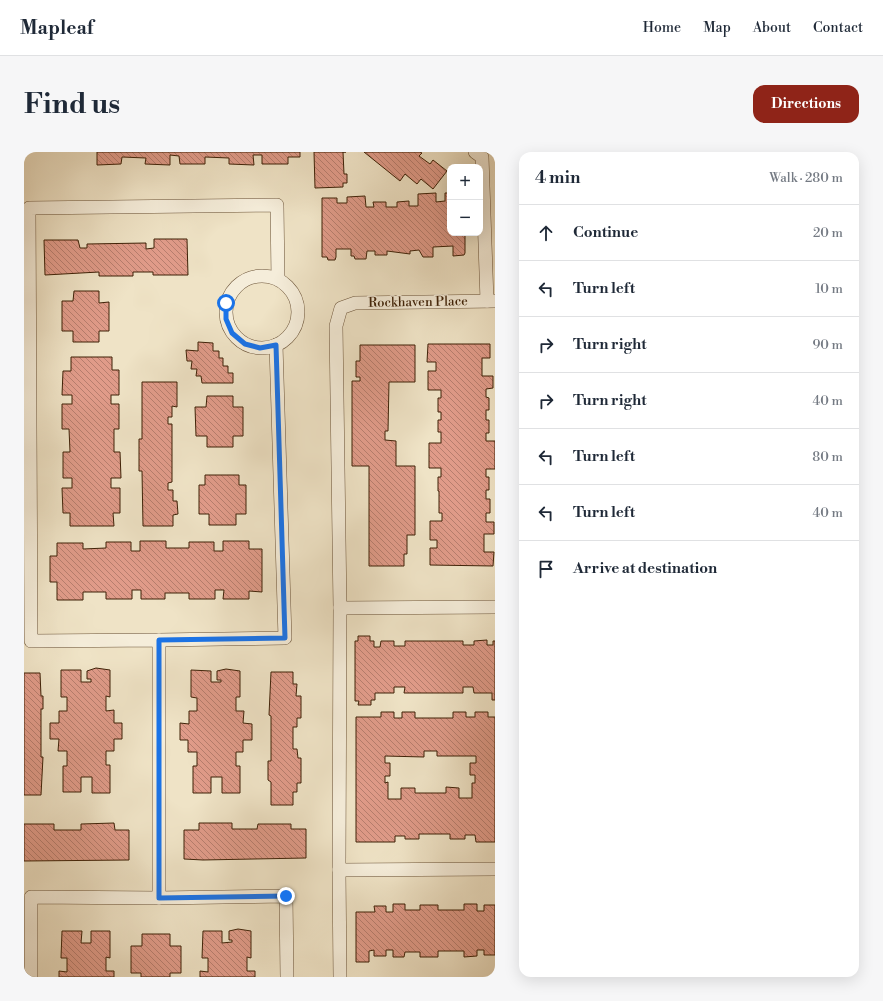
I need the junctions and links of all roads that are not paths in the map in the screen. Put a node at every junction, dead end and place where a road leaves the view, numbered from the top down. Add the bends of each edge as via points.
1 (475, 152) edge
2 (490, 218) edge
3 (278, 279) junction
4 (491, 301) edge
5 (276, 345) junction
6 (495, 607) edge
7 (340, 608) junction
8 (159, 640) junction
9 (495, 869) edge
10 (339, 870) junction
11 (159, 898) junction
12 (31, 977) edge
13 (287, 977) edge
14 (340, 977) edge

1 - 2 lane via 482,157
2 - 4 lane
3 - 5 lane via 291,289 298,305 297,321 290,335
3 - 5 lane via 262,275 246,279 234,288 226,303 226,319 232,333 245,344 260,348
3 - 8 lane via 277,205 29,208 31,641
4 - 7 lane, Rockhaven Place via 355,303 341,308 336,326
5 - 8 lane via 285,638
6 - 7 lane
7 - 10 lane
8 - 11 lane
9 - 10 lane
10 - 14 lane
11 - 12 lane via 31,897
11 - 13 lane via 286,896

